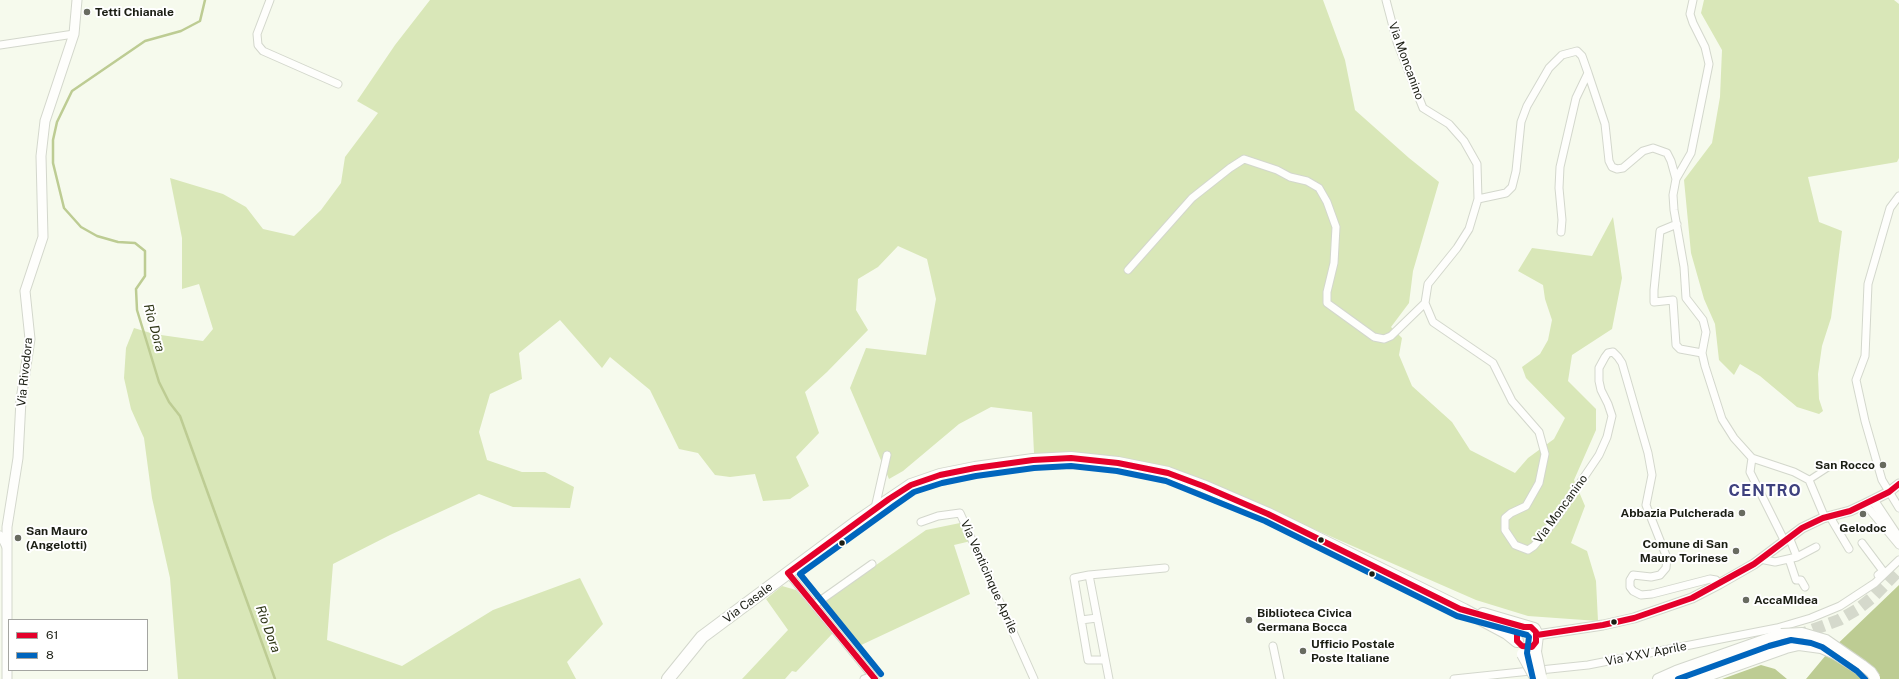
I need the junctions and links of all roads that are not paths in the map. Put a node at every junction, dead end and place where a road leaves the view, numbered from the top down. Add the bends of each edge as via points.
1 (77, 0) edge
2 (270, 0) edge
3 (1386, 0) edge
4 (1693, 0) edge
5 (74, 34) junction
6 (0, 44) edge
7 (1588, 73) junction
8 (338, 84) dead end
9 (1676, 179) junction
10 (1899, 196) edge
11 (1478, 199) junction
12 (1677, 224) junction
13 (1562, 232) dead end
14 (1128, 270) dead end
15 (1425, 303) junction
16 (1702, 353) junction
17 (887, 455) dead end
18 (1752, 458) junction
19 (1829, 468) dead end
20 (1809, 480) junction
21 (1899, 484) edge
22 (1889, 492) junction
23 (1871, 501) junction
24 (875, 508) junction
25 (1899, 508) edge
26 (1827, 517) junction
27 (921, 522) dead end
28 (1899, 533) edge
29 (0, 535) edge
30 (1787, 538) junction
31 (1899, 539) edge
32 (1862, 542) dead end
33 (1899, 545) edge
34 (1816, 547) dead end
35 (7, 549) junction
36 (1849, 549) dead end
37 (1797, 557) junction
38 (1760, 559) junction
39 (1789, 559) junction
40 (1899, 560) edge
41 (872, 564) dead end
42 (1164, 568) dead end
43 (788, 573) junction
44 (1089, 575) junction
45 (1719, 584) junction
46 (1805, 587) dead end
47 (814, 605) junction
48 (1833, 609) junction
49 (1464, 610) junction
50 (4, 617) edge
51 (1097, 618) junction
52 (1081, 620) junction
53 (1784, 637) junction
54 (1528, 645) junction
55 (1273, 646) dead end
56 (1105, 660) junction
57 (874, 678) edge
58 (7, 679) edge
59 (668, 679) edge
60 (864, 679) edge
61 (1034, 679) edge
62 (1109, 679) edge
63 (1280, 679) edge
64 (1454, 679) edge
65 (1541, 679) edge
66 (1658, 679) edge
67 (1676, 679) edge
68 (1699, 679) edge
69 (1876, 679) edge

1 - 5 street, Via Rivodora
2 - 8 street via 257,34 258,45 263,51
3 - 11 street, Via Moncanino via 1397,42 1423,108 1449,124 1464,140 1477,164
4 - 9 street via 1690,14 1705,47 1709,64 1692,153
5 - 6 street
5 - 35 street, Via Rivodora via 45,121 42,156 43,236 25,292 30,339 21,400 18,458 7,527
7 - 9 street via 1605,124 1612,167 1623,168 1643,152 1653,148 1667,153
7 - 11 street via 1582,56 1577,51 1562,54 1549,68 1527,106 1521,122 1512,187 1506,193
7 - 13 street via 1576,98 1560,167
9 - 12 street via 1673,195
10 - 22 street via 1890,208 1868,284 1865,356 1856,380 1873,451 1882,480
11 - 15 street, Via Moncanino via 1469,229 1428,284
12 - 16 street via 1686,298 1703,320 1706,332
12 - 16 street via 1660,231 1654,302 1673,300 1676,345 1680,349
14 - 15 street via 1192,198 1244,159 1290,177 1307,180 1319,188 1336,227 1334,263 1327,303 1374,337 1384,339 1391,336
15 - 45 street, Via Moncanino via 1433,322 1493,363 1512,401 1539,432 1545,454 1539,483 1526,506 1508,515 1504,523 1505,530 1516,545 1528,550 1538,542 1599,455 1612,416 1598,381 1599,368 1608,353 1613,352 1622,363 1648,453 1652,475 1646,505 1667,558 1666,568 1660,575 1633,575 1629,582 1630,587 1641,595 1710,579 1716,580
16 - 18 street via 1722,419 1734,438
17 - 24 street
18 - 20 street via 1794,472
18 - 30 street via 1750,472
19 - 20 street
20 - 26 street
21 - 22 street
22 - 23 street
22 - 25 street
23 - 26 street via 1850,511
23 - 28 street via 1882,508
23 - 31 street
23 - 33 street
24 - 43 main road, Via Casale
24 - 49 main road, Via Casale via 911,485 940,475 1033,460 1070,458 1118,462 1168,474 1203,486 1268,514
26 - 30 street
26 - 36 street
27 - 61 street, Via Venticinque Aprile via 938,516 960,513
29 - 35 street
30 - 37 street
30 - 38 street
32 - 48 street, Via XXV Aprile via 1883,571
34 - 37 street
35 - 50 street, Via Rivodora
37 - 39 street
38 - 39 street via 1775,562
38 - 45 street
39 - 46 street via 1796,580 1801,580
40 - 48 street, Via XXV Aprile via 1866,590
41 - 47 street
42 - 44 street
43 - 47 street
43 - 59 main road, Via Casale via 702,637
44 - 51 street
44 - 52 street via 1074,578
45 - 54 street via 1692,598 1634,618
47 - 57 street
48 - 64 street, Via XXV Aprile via 1776,628 1623,659 1548,670
49 - 54 main road
49 - 54 main road via 1524,627 1517,634
50 - 58 street, Via Rivodora
51 - 52 street
51 - 56 street
52 - 56 street via 1088,660
53 - 66 main road via 1683,668
53 - 67 main road
53 - 69 main road, bridge via 1802,633 1826,640 1871,672
54 - 65 main road, bridge
55 - 63 street
56 - 62 street
57 - 60 street
68 - 69 main road via 1786,648 1809,645 1835,654

